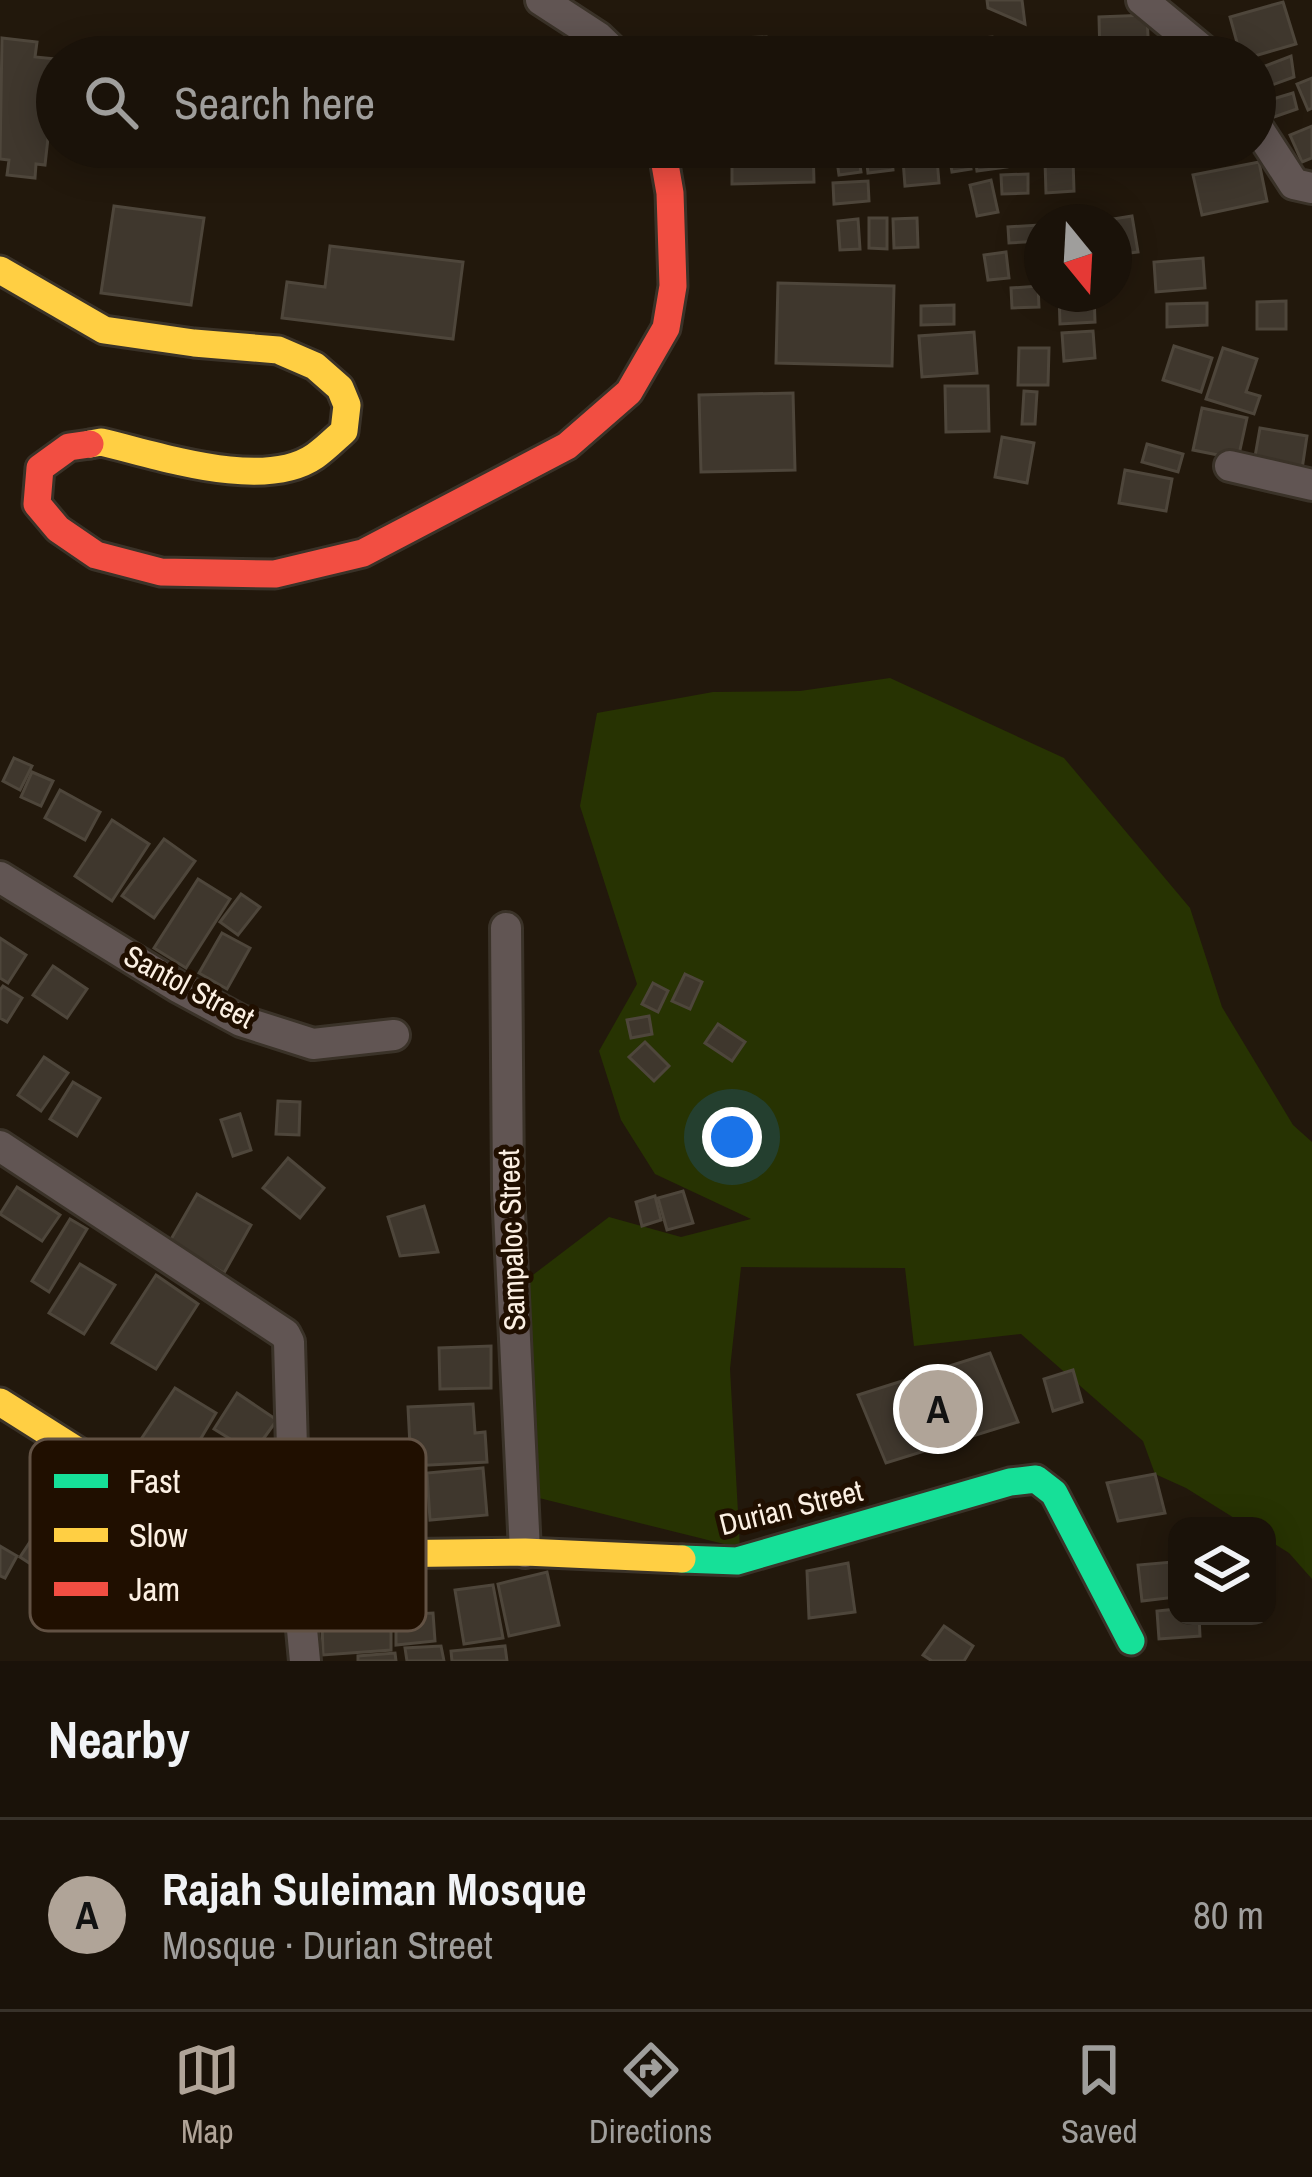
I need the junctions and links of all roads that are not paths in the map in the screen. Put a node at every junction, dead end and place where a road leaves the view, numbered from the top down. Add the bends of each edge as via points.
1 (541, 0) edge
2 (1142, 0) edge
3 (596, 36) edge
4 (1186, 36) edge
5 (1276, 156) edge
6 (666, 168) edge
7 (1312, 188) edge
8 (0, 270) edge
9 (1230, 466) dead end
10 (1312, 485) edge
11 (0, 877) edge
12 (506, 928) dead end
13 (394, 1035) dead end
14 (0, 1146) edge
15 (0, 1402) edge
16 (59, 1439) edge
17 (292, 1439) edge
18 (524, 1552) junction
19 (426, 1553) edge
20 (302, 1631) edge
21 (1131, 1641) dead end
22 (305, 1661) edge

1 - 3 street
2 - 4 street
5 - 7 street via 1294,184
6 - 8 street via 673,286 667,328 629,392 567,446 474,497 364,553 275,574 161,572 95,555 37,504 40,469 69,447 101,442 232,472 274,470 312,459 344,431 340,388 278,350 104,330
9 - 10 street
11 - 13 street, Santol Street via 241,1021 313,1044
12 - 18 street, Sampaloc Street
14 - 17 street via 285,1334
15 - 16 street, Durian Street
18 - 19 street, Durian Street
18 - 21 street, Durian Street via 737,1561 1036,1479 1054,1493
20 - 22 street

